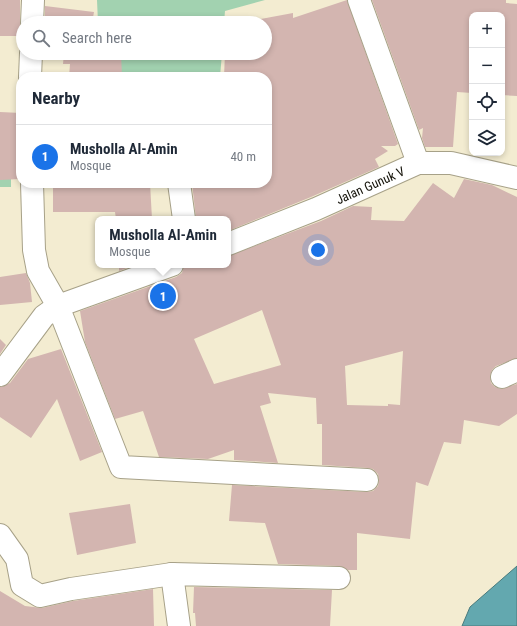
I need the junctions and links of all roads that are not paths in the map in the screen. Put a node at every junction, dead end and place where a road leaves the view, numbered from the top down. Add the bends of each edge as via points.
1 (33, 0) edge
2 (359, 0) edge
3 (32, 16) edge
4 (31, 60) edge
5 (30, 72) edge
6 (418, 163) junction
7 (517, 178) edge
8 (32, 188) edge
9 (180, 188) edge
10 (184, 216) edge
11 (231, 243) edge
12 (164, 268) edge
13 (58, 306) junction
14 (0, 375) edge
15 (367, 480) dead end
16 (0, 535) edge
17 (172, 574) junction
18 (339, 578) dead end
19 (179, 626) edge

1 - 3 street
2 - 6 street
4 - 5 street
6 - 7 street, Jalan Gunuk V via 451,163
6 - 11 street, Jalan Gunuk V via 316,209
8 - 13 street via 34,250 38,271
9 - 10 street
12 - 13 street
13 - 14 street via 44,316
13 - 15 street via 121,467
16 - 17 street via 17,559 22,585 40,596
17 - 18 street
17 - 19 street

